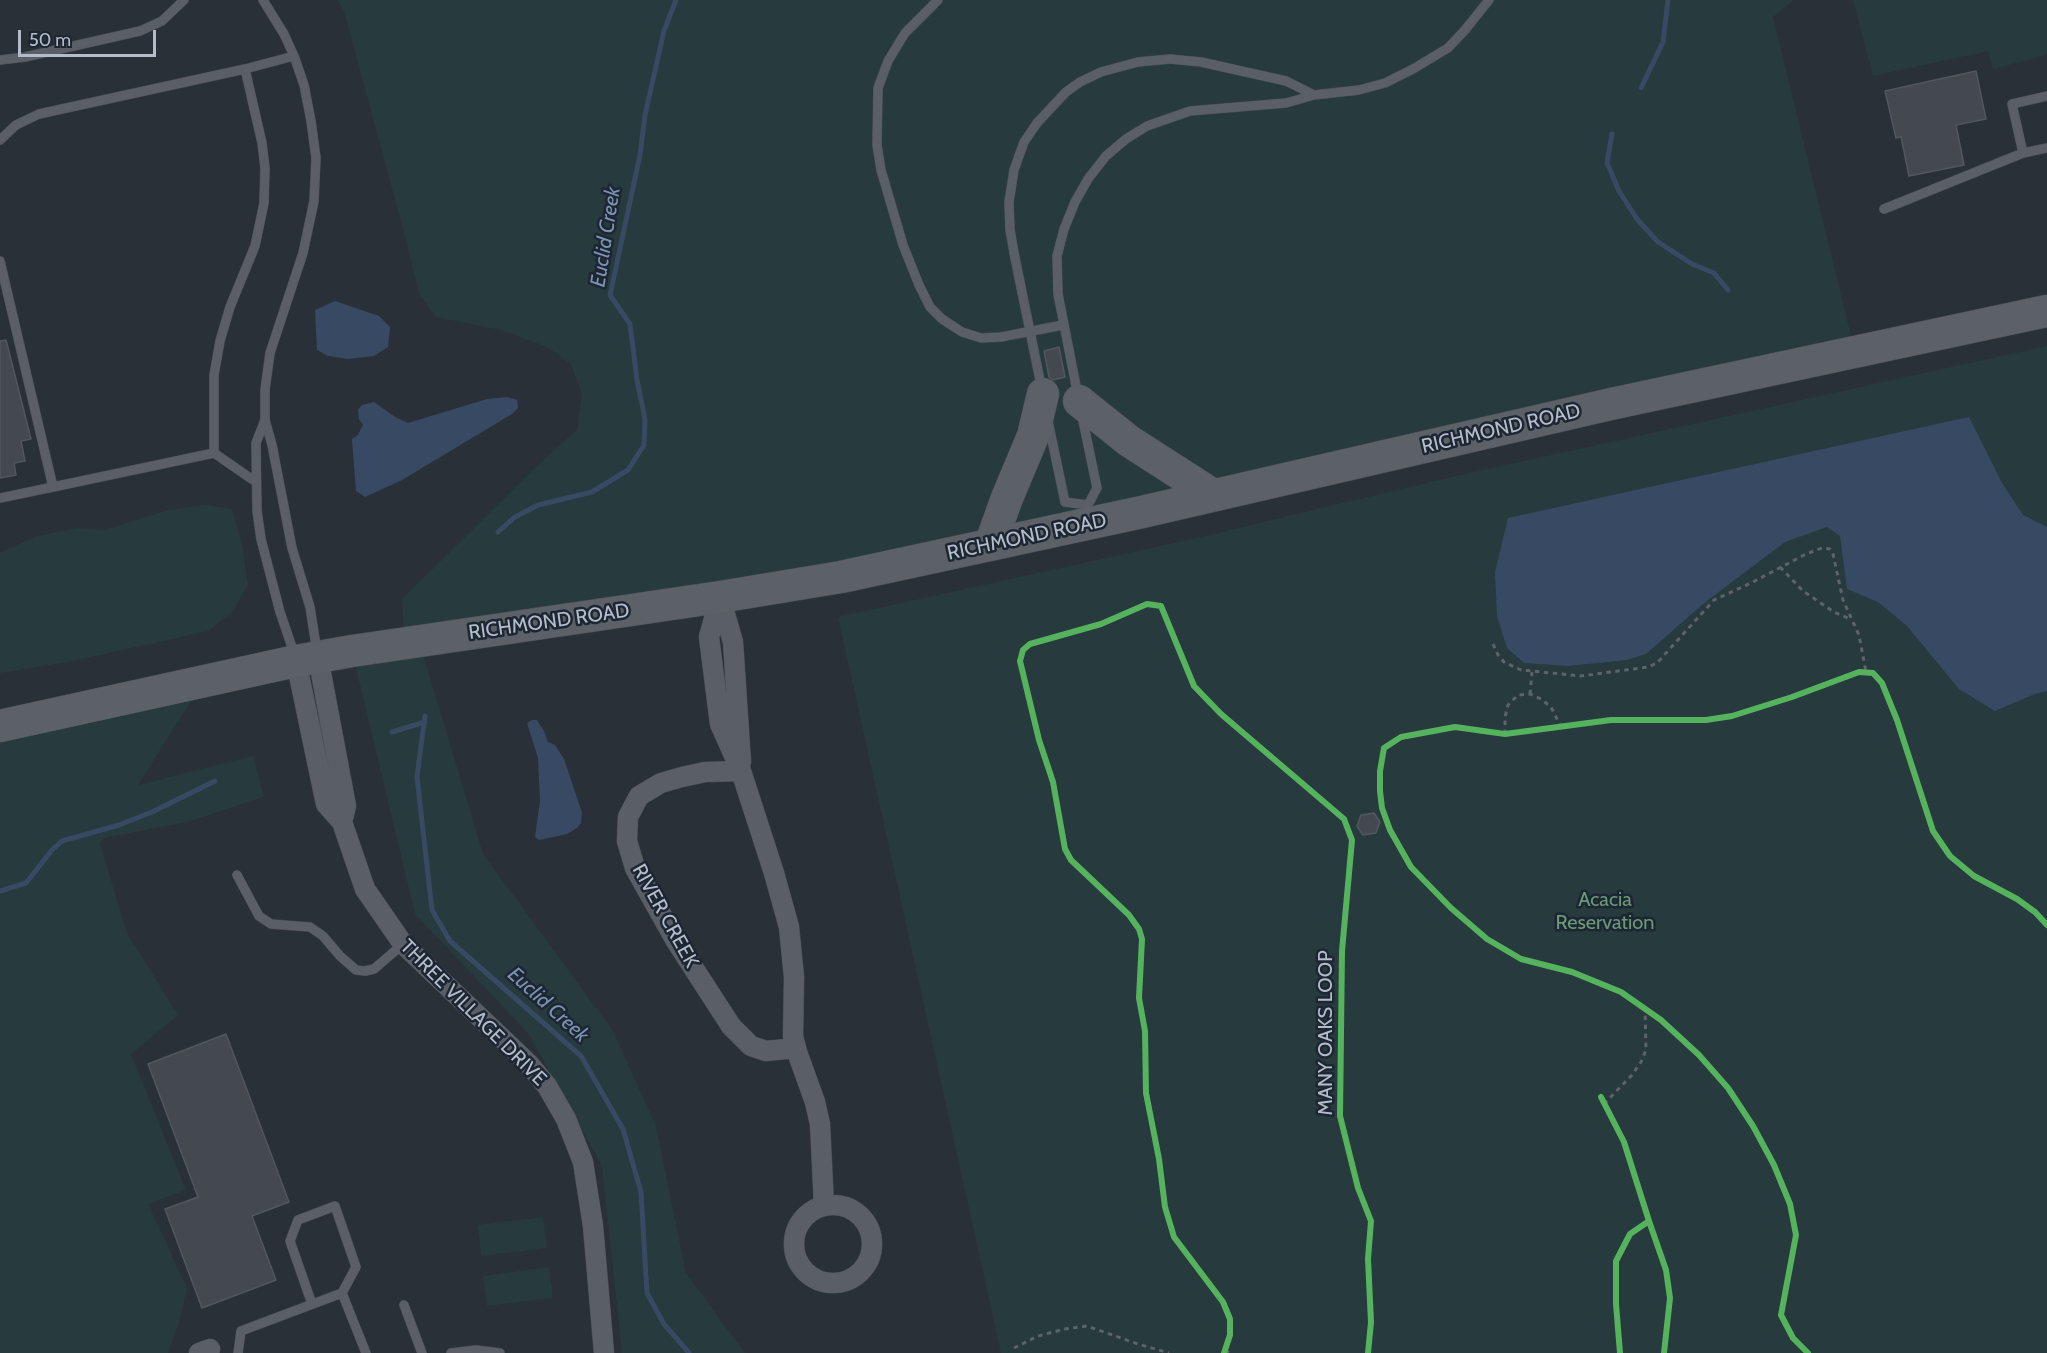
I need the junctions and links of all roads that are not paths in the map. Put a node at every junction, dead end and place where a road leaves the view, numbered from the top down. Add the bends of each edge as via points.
1 (184, 0) edge
2 (263, 0) edge
3 (938, 0) edge
4 (1489, 0) edge
5 (294, 56) junction
6 (0, 60) edge
7 (245, 69) junction
8 (1314, 95) junction
9 (2047, 96) edge
10 (0, 140) edge
11 (2047, 148) edge
12 (2023, 153) junction
13 (1884, 209) dead end
14 (0, 261) edge
15 (2047, 311) edge
16 (1063, 326) junction
17 (1030, 332) junction
18 (1043, 394) junction
19 (1079, 400) junction
20 (265, 420) junction
21 (214, 453) junction
22 (256, 482) junction
23 (53, 487) junction
24 (1214, 495) junction
25 (0, 498) edge
26 (990, 545) junction
27 (720, 597) junction
28 (307, 659) junction
29 (0, 726) edge
30 (741, 771) junction
31 (237, 875) dead end
32 (402, 944) junction
33 (796, 1048) junction
34 (824, 1206) dead end
35 (342, 1293) junction
36 (312, 1304) junction
37 (404, 1305) dead end
38 (238, 1353) edge
39 (366, 1353) edge
40 (422, 1353) edge
41 (451, 1353) edge
42 (500, 1353) edge
43 (604, 1353) edge

1 - 6 lane via 162,21 140,31
2 - 5 lane
3 - 17 lane via 905,33 878,88 877,145 891,207 919,285 930,307 942,319 981,338
4 - 8 lane via 1448,48 1413,69 1359,90
5 - 7 lane
5 - 20 lane via 311,121 316,158 314,201 303,253 270,353
7 - 10 lane via 39,114 16,125
7 - 21 lane via 262,142 264,204 253,252 226,316 218,349
8 - 16 lane via 1286,103 1171,116 1147,126 1106,156 1075,202 1057,256
8 - 17 lane via 1286,81 1170,59 1125,64 1066,92 1024,142 1010,185 1010,230
9 - 12 lane via 2012,104
11 - 12 lane
12 - 13 lane
14 - 23 lane
15 - 24 main road, RICHMOND ROAD
16 - 17 lane
16 - 19 lane
17 - 18 lane
18 - 19 lane via 1065,502 1088,505 1098,488
18 - 26 main road via 1033,435
19 - 24 main road via 1129,441
20 - 22 lane via 256,443
20 - 28 lane via 292,548 310,607
21 - 22 lane
21 - 23 lane
22 - 28 lane via 261,539 280,612
23 - 25 lane
24 - 26 main road, RICHMOND ROAD
26 - 27 main road, RICHMOND ROAD via 841,577
27 - 28 main road, RICHMOND ROAD
27 - 30 street via 709,637 720,724
28 - 29 main road, RICHMOND ROAD
28 - 32 street, THREE VILLAGE DRIVE via 327,804 342,822 365,889
30 - 33 street via 789,927
30 - 33 street, RIVER CREEK via 682,777 639,796 628,817 627,841 635,868 676,941 731,1026 751,1046 766,1051
31 - 32 lane via 259,916 271,924 309,927 356,970 374,969
32 - 43 street, THREE VILLAGE DRIVE via 529,1064 566,1119 583,1162
33 - 34 street via 820,1124
35 - 36 lane
35 - 36 lane via 356,1267 335,1206 298,1220 290,1241
35 - 39 lane
36 - 38 lane via 241,1331
37 - 40 lane
41 - 42 lane

